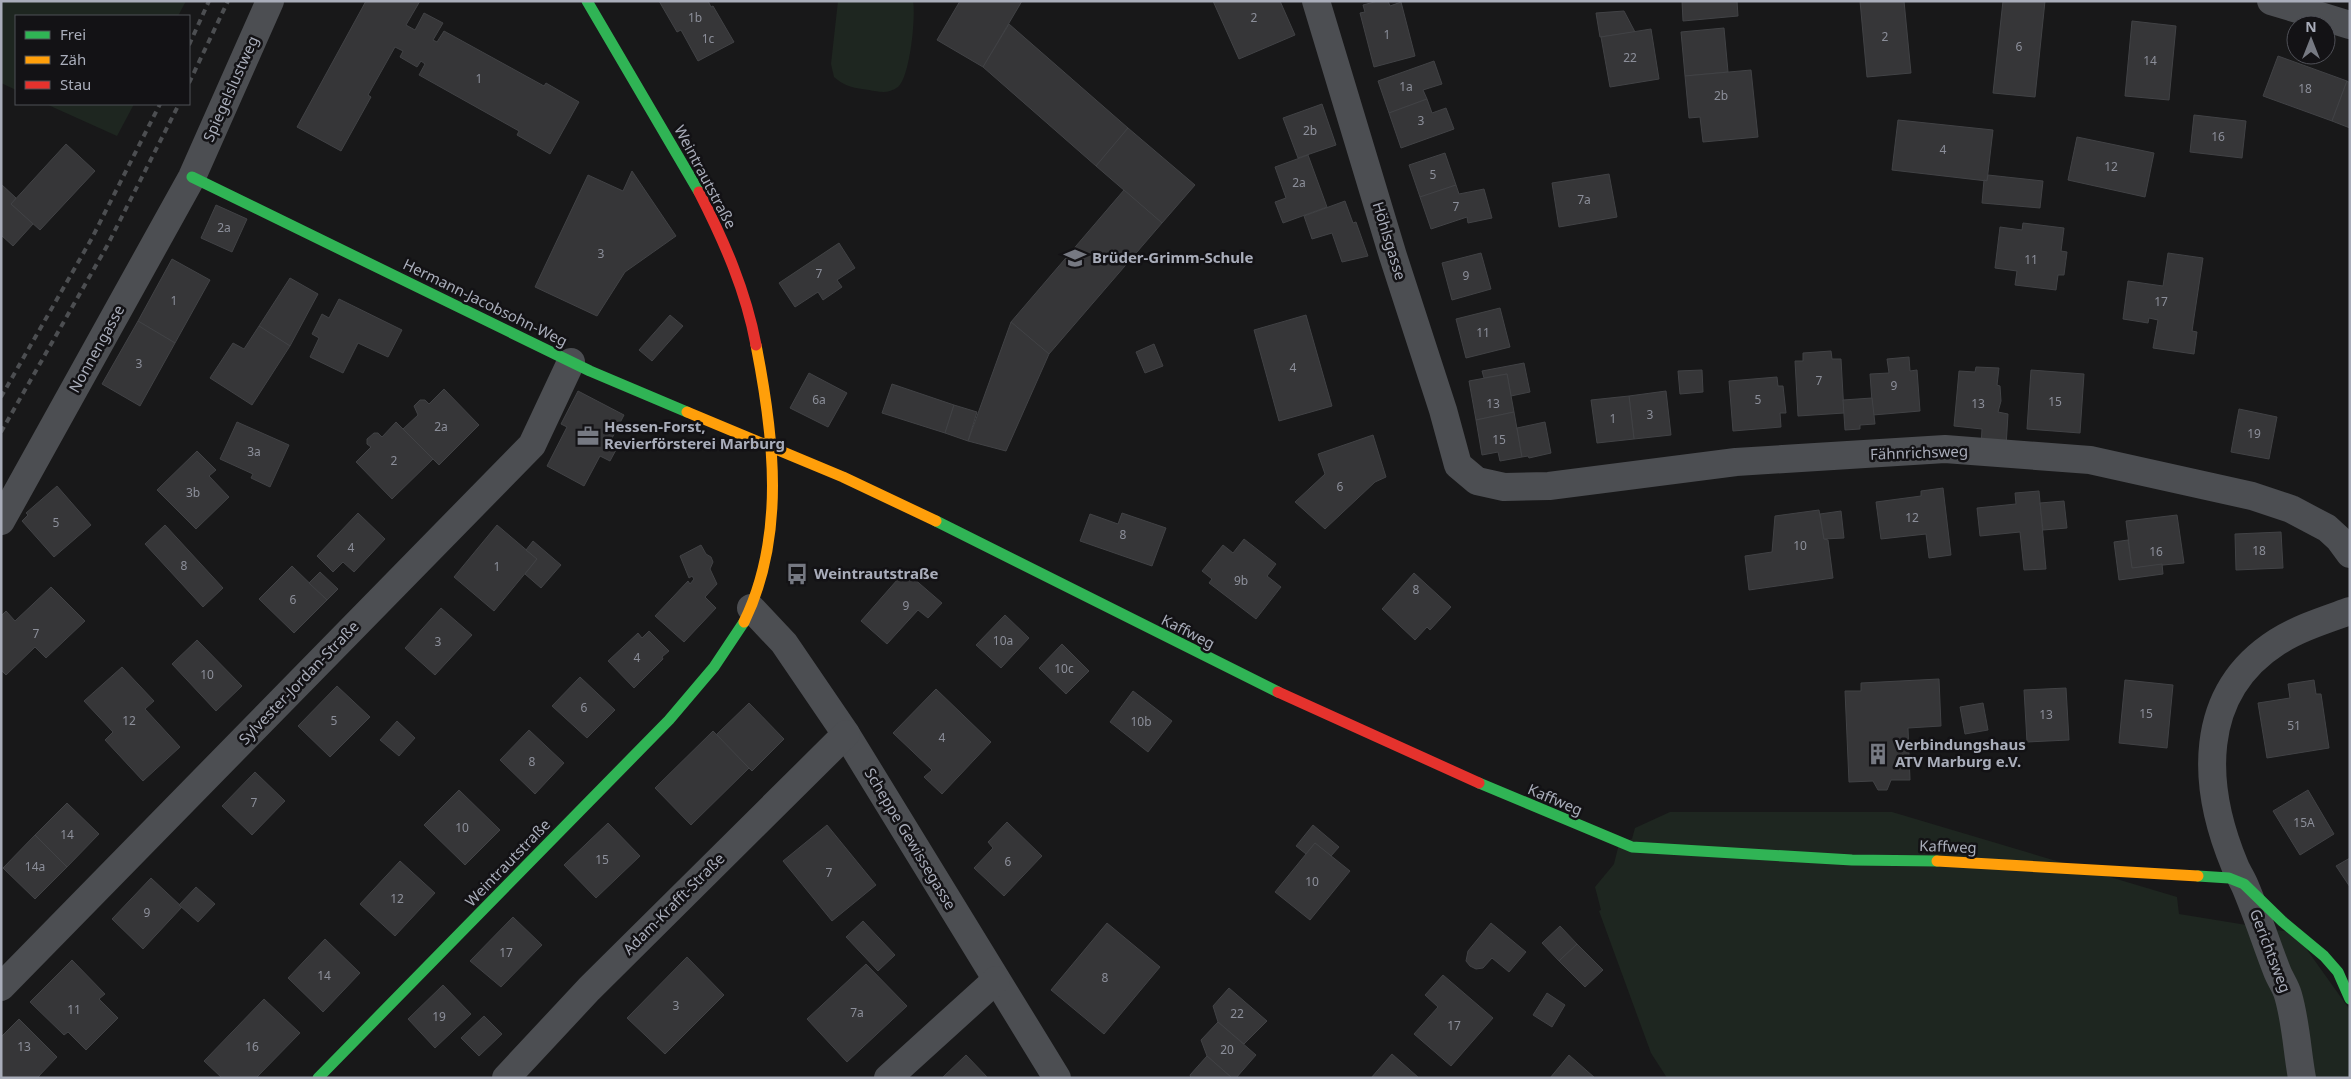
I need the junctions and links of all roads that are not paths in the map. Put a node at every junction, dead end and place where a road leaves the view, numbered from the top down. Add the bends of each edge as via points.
1 (270, 1) edge
2 (587, 1) edge
3 (1316, 1) edge
4 (2271, 1) edge
5 (2350, 25) edge
6 (192, 177) junction
7 (571, 362) junction
8 (771, 445) junction
9 (1470, 476) joint
10 (1, 521) edge
11 (2350, 554) edge
12 (751, 608) junction
13 (2350, 611) edge
14 (846, 734) junction
15 (2244, 884) junction
16 (996, 980) junction
17 (1, 987) edge
18 (2350, 998) edge
19 (318, 1078) edge
20 (506, 1078) edge
21 (888, 1078) edge
22 (1058, 1078) edge
23 (2302, 1078) edge

1 - 6 street, Spiegelslustweg
2 - 8 street, Weintrautstraße via 680,156 726,249 742,289 752,327
3 - 9 street, Höhlsgasse via 1458,465
4 - 5 street
6 - 7 street, Hermann-Jacobsohn-Weg
6 - 10 street, Nonnengasse
7 - 8 street, Hermann-Jacobsohn-Weg
7 - 17 street, Sylvester-Jordan-Straße via 532,445
8 - 12 street, Weintrautstraße via 770,532 762,576
8 - 15 street, Kaffweg via 879,494 1226,668 1440,767 1619,844 1751,855 1945,861 2229,878
9 - 11 street, Fähnrichsweg via 1477,481 1504,487 1549,486 1736,462 1945,449 2090,460 2252,496 2291,509 2327,528
12 - 14 street, Scheppe Gewissegasse via 784,643
12 - 19 street, Weintrautstraße via 714,667 669,720
13 - 15 street, Gerichtsweg via 2297,631 2259,655 2242,672 2222,705 2212,750 2212,784 2225,837
14 - 16 street, Scheppe Gewissegasse
14 - 20 street, Adam-Krafft-Straße via 589,989
15 - 18 street, Kaffweg via 2324,956 2338,972
15 - 23 street, Gerichtsweg via 2288,994
16 - 21 street
16 - 22 street, Scheppe Gewissegasse

